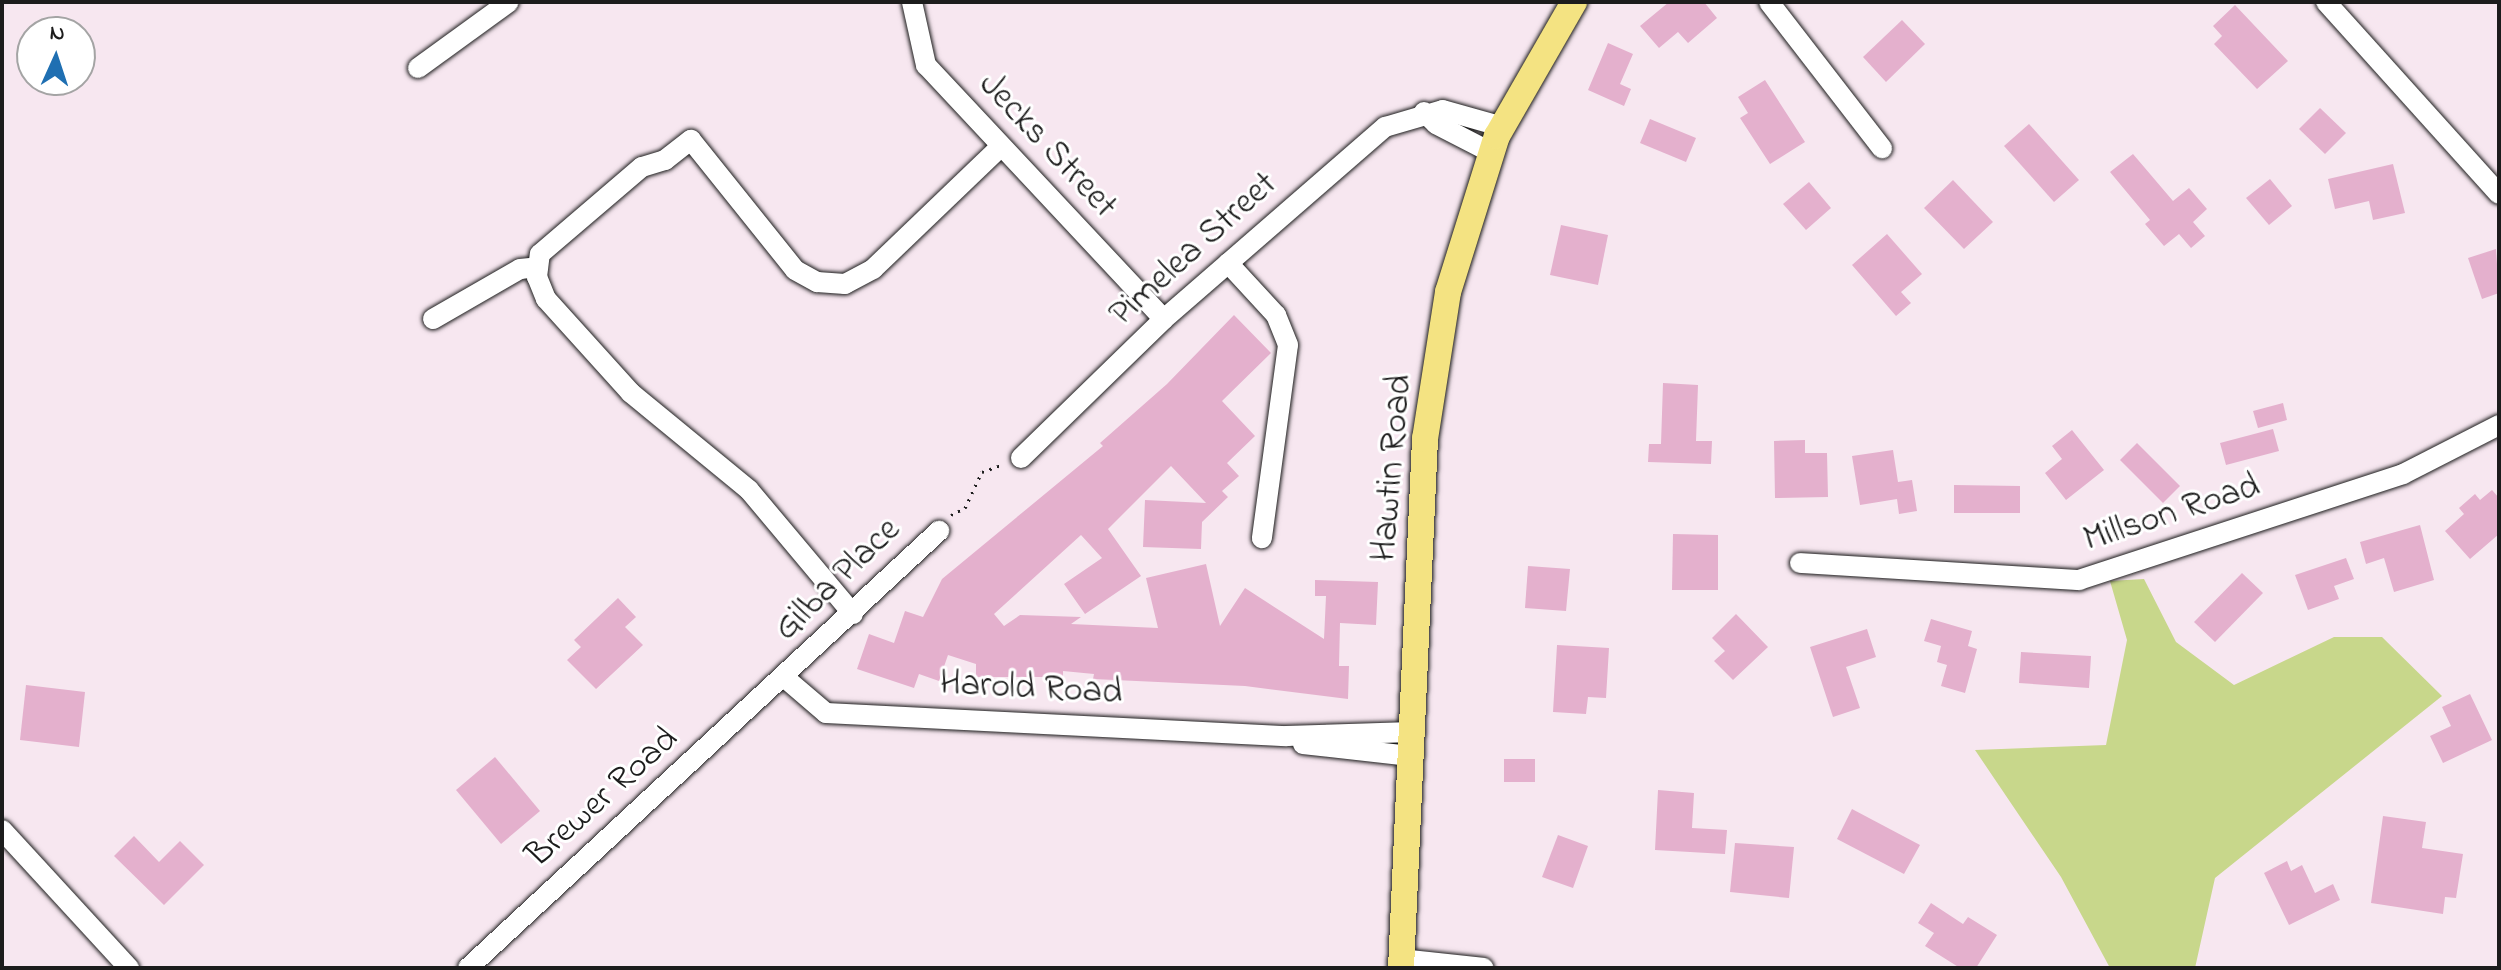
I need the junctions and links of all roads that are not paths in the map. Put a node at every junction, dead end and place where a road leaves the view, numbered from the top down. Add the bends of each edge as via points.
1 (509, 2) edge
2 (912, 2) edge
3 (1574, 2) edge
4 (1769, 2) edge
5 (2326, 2) edge
6 (418, 68) dead end
7 (1424, 112) junction
8 (1503, 127) junction
9 (999, 148) junction
10 (1882, 148) dead end
11 (1492, 153) junction
12 (2499, 194) edge
13 (1228, 263) junction
14 (538, 267) junction
15 (433, 319) dead end
16 (1164, 319) junction
17 (2499, 425) edge
18 (1021, 458) road end
19 (939, 531) road end
20 (1262, 538) dead end
21 (1800, 563) dead end
22 (853, 614) junction
23 (785, 678) junction
24 (1411, 744) junction
25 (2, 830) edge
26 (1401, 963) edge
27 (129, 968) edge
28 (468, 968) edge
29 (1484, 968) edge

1 - 6 street
2 - 9 street, Jecks Street via 926,65
3 - 8 main road, Hawtin Road
4 - 10 street
5 - 12 street
7 - 8 street, Pimelea Street via 1443,110
7 - 11 street via 1436,124
7 - 13 street, Pimelea Street via 1385,127
8 - 11 main road, Hawtin Road
9 - 14 street via 873,269 845,284 817,282 795,270 691,140 631,177 540,254
9 - 16 street, Jecks Street
11 - 24 main road, Hawtin Road via 1448,292 1425,439
13 - 16 street, Pimelea Street
13 - 20 street via 1276,315 1288,345
14 - 15 street via 520,269
14 - 22 street via 546,299 631,393 749,490
16 - 18 street, Pimelea Street
17 - 21 street, Millson Road via 2403,474 2079,580
19 - 22 street, Gilba Place
22 - 23 street, Gilba Place
23 - 24 street, Harold Road via 826,713 1286,736 1295,744
23 - 28 street, Brewer Road
24 - 26 main road, Hawtin Road
25 - 27 street
26 - 29 street

